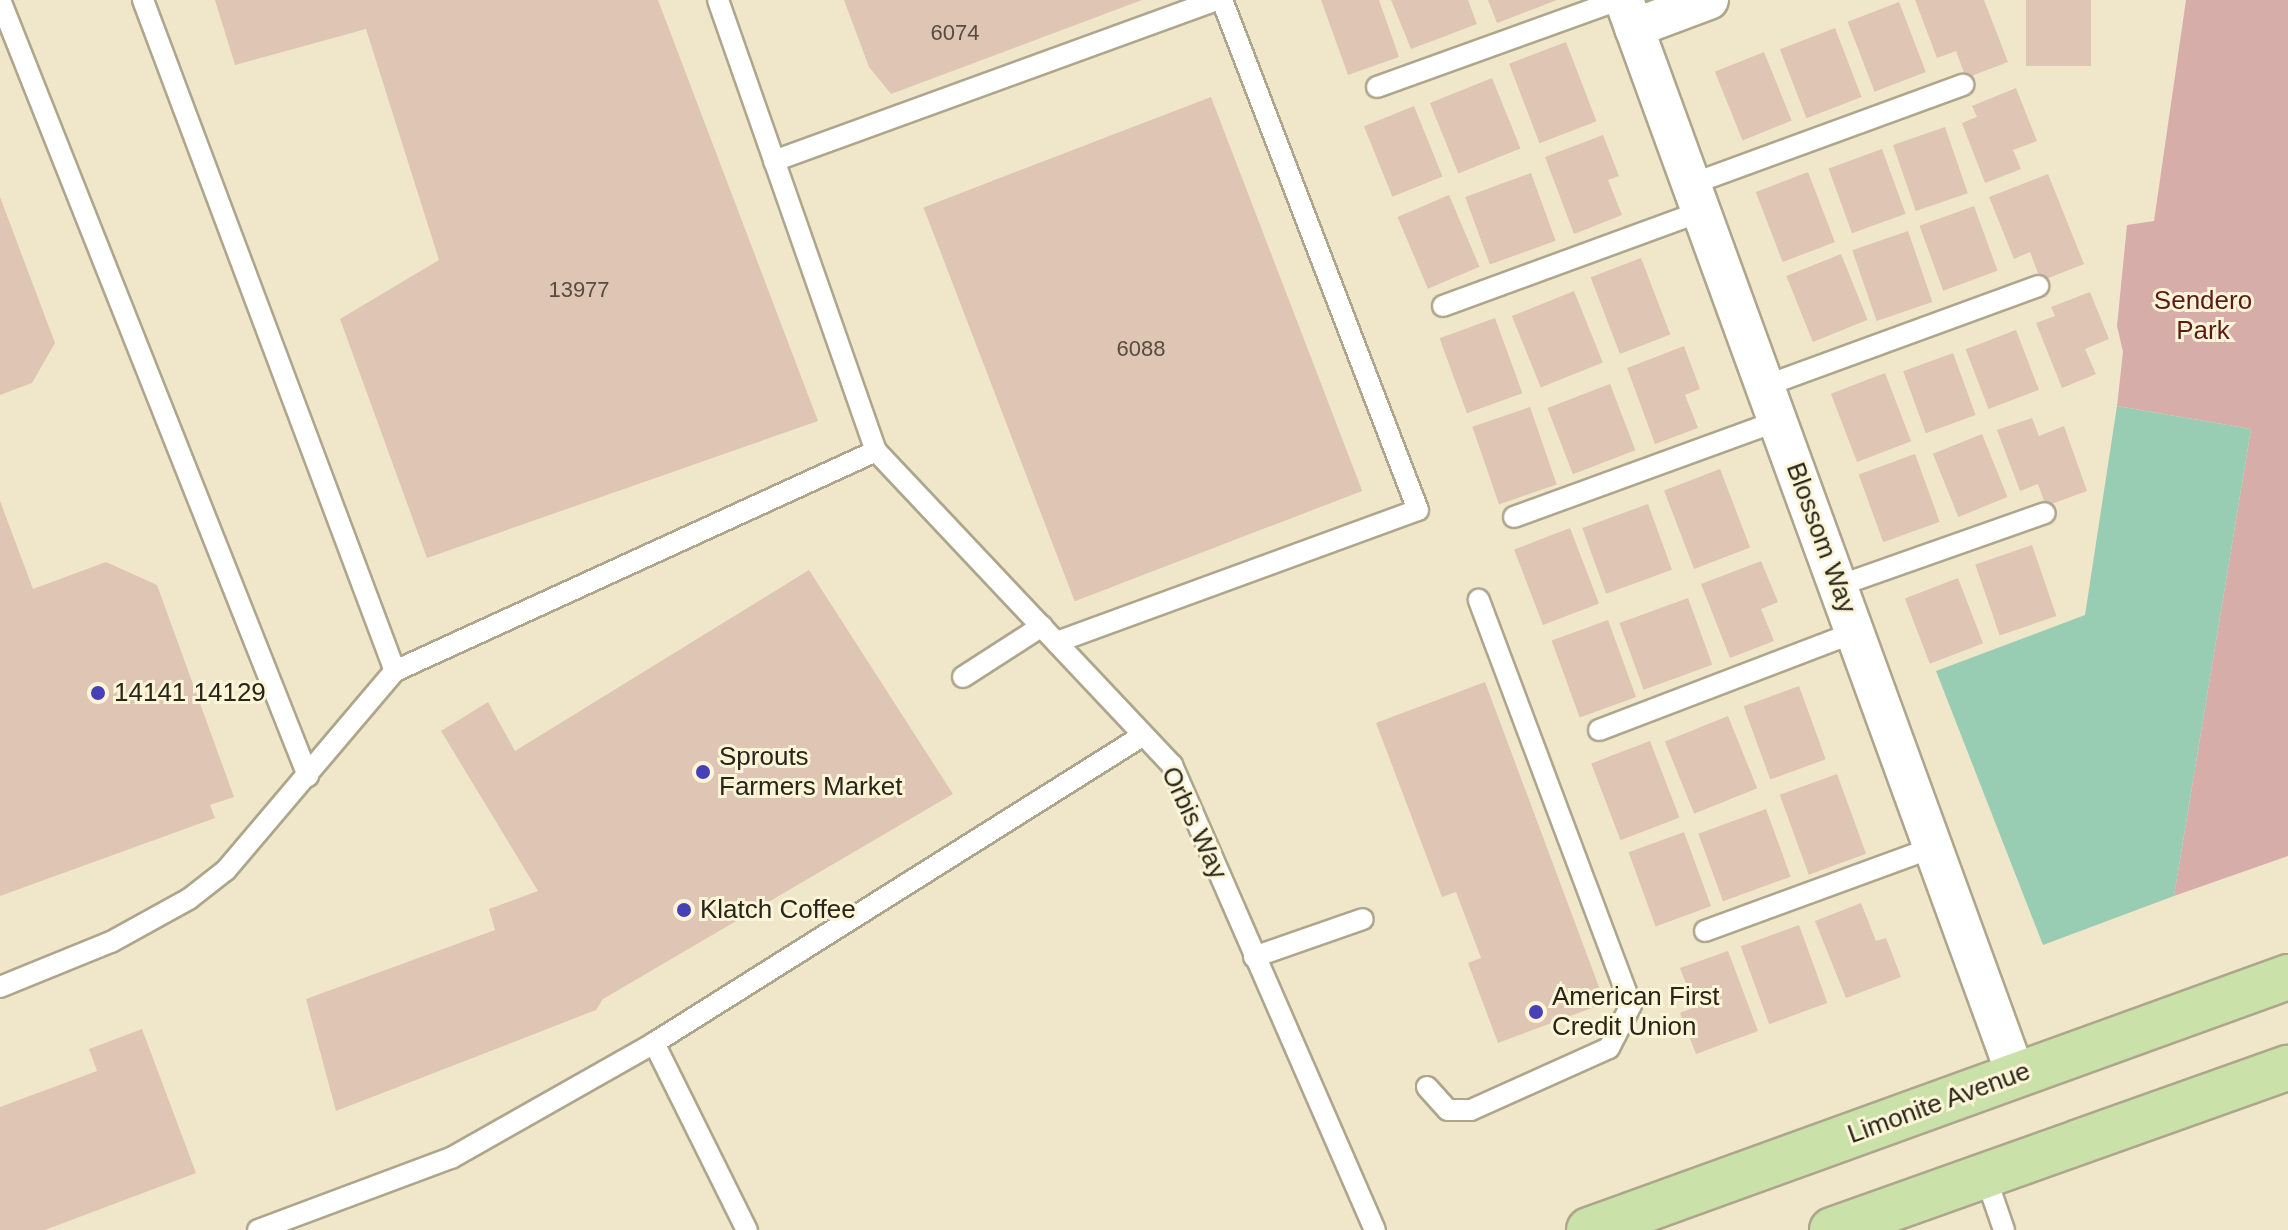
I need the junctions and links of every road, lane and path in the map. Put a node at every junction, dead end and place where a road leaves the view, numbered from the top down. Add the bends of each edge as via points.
1 (0, 0) edge
2 (143, 0) edge
3 (718, 0) edge
4 (1219, 0) edge
5 (1709, 0) edge
6 (1626, 9) edge
7 (1963, 85) dead end
8 (1377, 87) dead end
9 (774, 161) junction
10 (1697, 197) junction
11 (2038, 286) dead end
12 (1443, 306) dead end
13 (1765, 386) junction
14 (1778, 421) junction
15 (876, 451) junction
16 (2045, 513) dead end
17 (1514, 517) dead end
18 (1838, 586) junction
19 (1479, 600) dead end
20 (1042, 626) junction
21 (1855, 632) junction
22 (1057, 642) junction
23 (395, 671) junction
24 (963, 677) dead end
25 (1599, 730) dead end
26 (1142, 736) junction
27 (308, 776) junction
28 (1934, 847) junction
29 (1363, 919) dead end
30 (1705, 931) dead end
31 (1254, 957) junction
32 (2288, 977) edge
33 (0, 987) edge
34 (654, 1043) junction
35 (2288, 1068) edge
36 (2016, 1075) junction
37 (1427, 1087) dead end
38 (1985, 1175) junction
39 (297, 1223) edge
40 (258, 1230) edge
41 (747, 1230) edge
42 (1375, 1230) edge
43 (1589, 1230) edge
44 (1832, 1230) edge
45 (2004, 1230) edge

1 - 27 lane
2 - 23 lane
3 - 9 lane
4 - 9 lane
4 - 22 lane via 1418,510
5 - 6 street
6 - 8 lane
6 - 10 street, Blossom Way
7 - 10 lane
9 - 15 lane
10 - 12 lane
10 - 13 street, Blossom Way
11 - 13 lane
13 - 14 street, Blossom Way
14 - 17 lane
14 - 18 street, Blossom Way
15 - 20 lane, Orbis Way
15 - 23 lane
16 - 18 lane
18 - 21 street, Blossom Way
19 - 37 lane via 1631,1005 1609,1048 1471,1110 1448,1110
20 - 22 lane, Orbis Way
20 - 24 lane
21 - 25 lane
21 - 28 street, Blossom Way
22 - 26 lane, Orbis Way
23 - 27 lane
26 - 31 lane, Orbis Way via 1172,765
26 - 34 lane
27 - 33 lane via 255,841 189,899 111,942
28 - 30 lane
28 - 36 street, Blossom Way
29 - 31 lane
31 - 42 lane, Orbis Way
32 - 36 main road, Limonite Avenue
34 - 39 lane via 451,1158
34 - 41 lane
35 - 38 main road
36 - 43 main road, Limonite Avenue
38 - 44 main road
38 - 45 lane
39 - 40 lane

